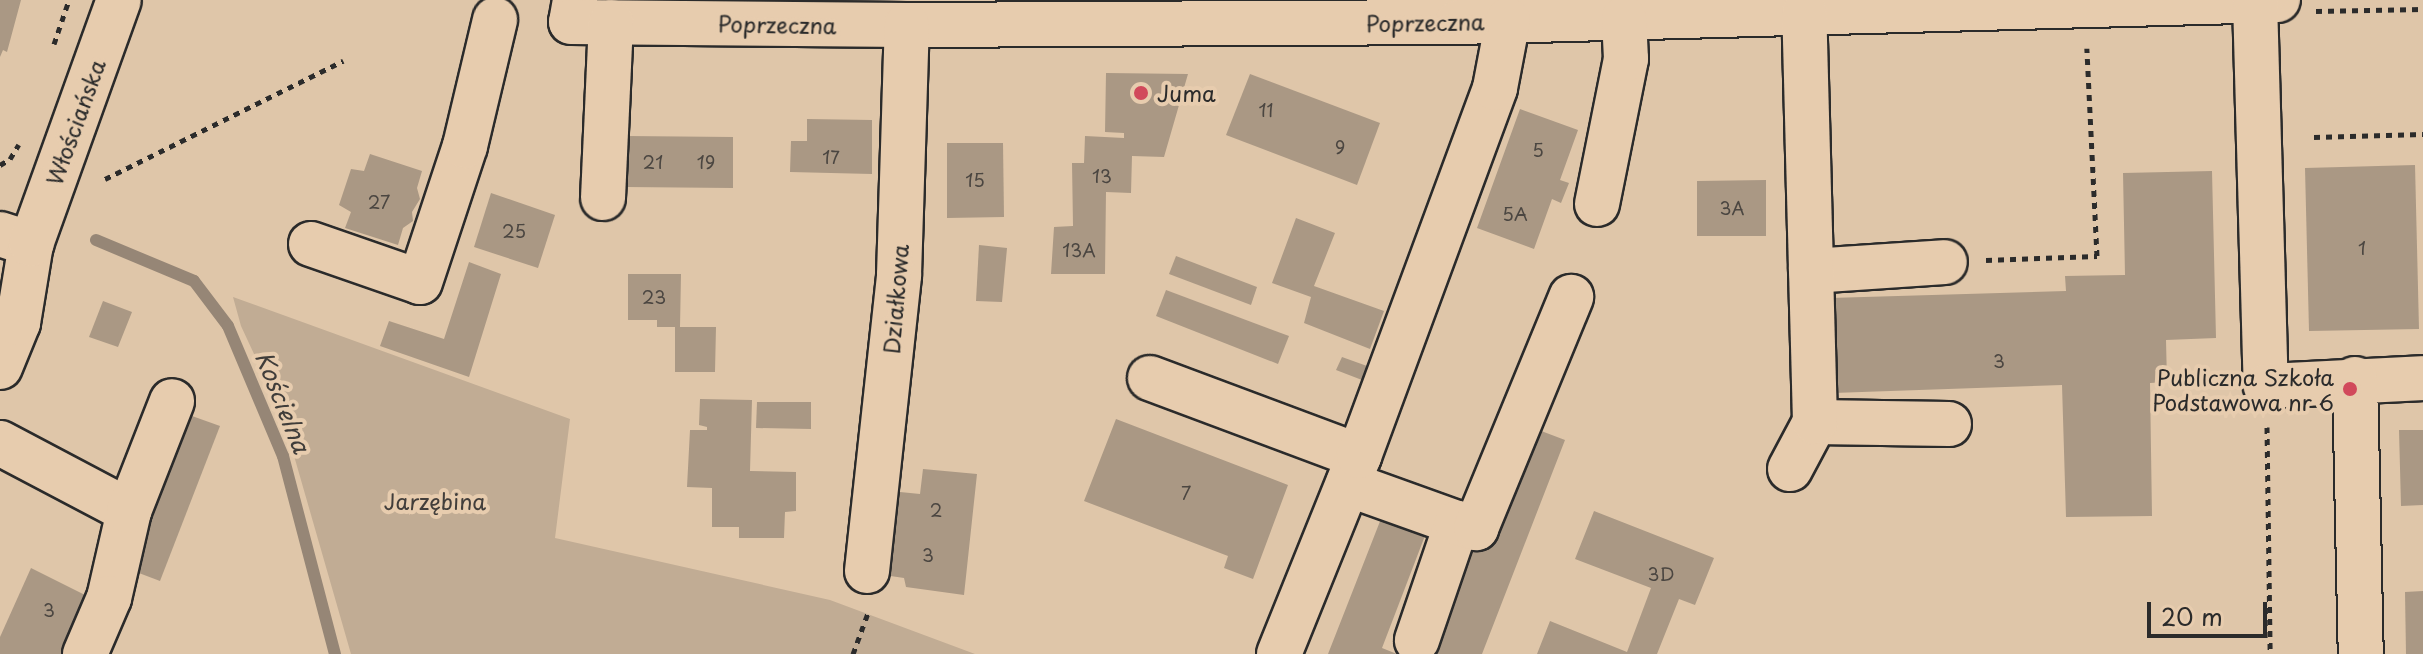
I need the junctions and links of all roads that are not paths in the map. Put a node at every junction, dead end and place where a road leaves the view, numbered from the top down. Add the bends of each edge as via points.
1 (119, 0) edge
2 (2278, 0) edge
3 (2183, 1) edge
4 (2255, 1) edge
5 (1678, 8) edge
6 (1460, 11) edge
7 (1804, 12) junction
8 (586, 15) edge
9 (1624, 18) junction
10 (495, 20) dead end
11 (1508, 20) junction
12 (907, 25) junction
13 (603, 198) dead end
14 (1597, 204) dead end
15 (16, 239) edge
16 (311, 244) dead end
17 (1945, 262) road end
18 (1811, 271) junction
19 (0, 289) edge
20 (1571, 297) dead end
21 (0, 367) edge
22 (1150, 378) dead end
23 (2423, 378) edge
24 (2355, 379) junction
25 (172, 401) dead end
26 (1815, 422) junction
27 (1949, 424) dead end
28 (0, 443) edge
29 (1790, 469) dead end
30 (1354, 470) junction
31 (129, 511) junction
32 (1457, 523) junction
33 (867, 571) dead end
34 (1417, 640) dead end
35 (85, 654) edge
36 (1279, 654) edge
37 (2361, 654) edge

1 - 15 street, Włościańska
2 - 4 street, Poprzeczna
3 - 4 street, Poprzeczna
3 - 7 street, Poprzeczna
4 - 24 street via 2266,386
5 - 7 street, Poprzeczna
5 - 9 street, Poprzeczna
6 - 11 street, Poprzeczna
6 - 12 street, Poprzeczna
7 - 18 street
8 - 12 street, Poprzeczna
8 - 13 street
9 - 11 street, Poprzeczna
9 - 14 street via 1626,59
10 - 16 street via 465,146 420,282
11 - 30 street via 1495,88
12 - 33 street, Działkowa via 899,275
15 - 19 street, Włościańska
15 - 21 street, Włościańska via 18,323
17 - 18 street
18 - 26 street
20 - 32 street via 1476,528
22 - 30 street
23 - 24 street
24 - 37 street
25 - 31 street
26 - 27 street
26 - 29 street
28 - 31 street
30 - 32 street
30 - 36 street
31 - 35 street via 109,598
32 - 34 street

